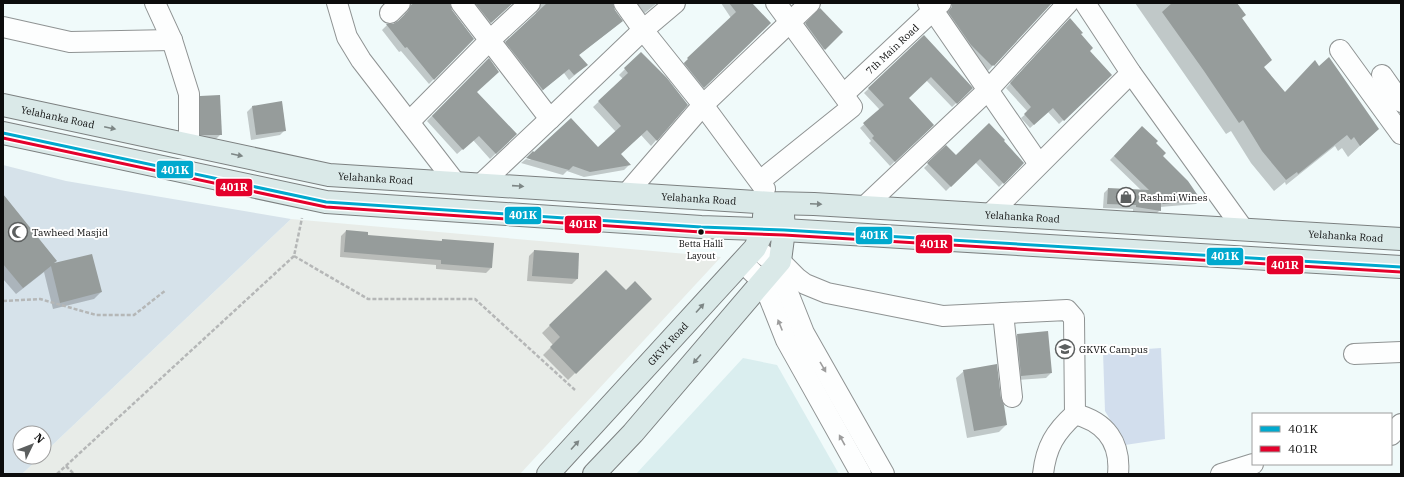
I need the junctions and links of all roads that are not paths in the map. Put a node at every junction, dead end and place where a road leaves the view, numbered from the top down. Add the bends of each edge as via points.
1 (155, 3) edge
2 (337, 3) edge
3 (461, 3) edge
4 (530, 3) edge
5 (624, 3) edge
6 (675, 3) edge
7 (776, 3) edge
8 (810, 3) edge
9 (1068, 3) edge
10 (1085, 3) edge
11 (934, 6) edge
12 (790, 22) junction
13 (3, 27) edge
14 (643, 30) junction
15 (172, 40) junction
16 (490, 40) junction
17 (1340, 50) dead end
18 (1130, 74) junction
19 (1382, 75) dead end
20 (988, 90) junction
21 (844, 94) junction
22 (1401, 102) edge
23 (3, 105) edge
24 (703, 105) junction
25 (550, 119) junction
26 (409, 122) junction
27 (3, 133) edge
28 (1401, 134) edge
29 (189, 145) junction
30 (1039, 164) junction
31 (454, 182) junction
32 (481, 184) junction
33 (627, 193) junction
34 (768, 194) junction
35 (864, 207) junction
36 (990, 214) junction
37 (1244, 230) junction
38 (1401, 238) edge
39 (761, 242) junction
40 (779, 263) junction
41 (1401, 267) edge
42 (763, 282) junction
43 (1003, 313) junction
44 (1401, 352) edge
45 (1354, 354) dead end
46 (1012, 397) dead end
47 (1075, 414) junction
48 (1401, 424) edge
49 (1392, 434) edge
50 (1252, 464) edge
51 (548, 474) edge
52 (594, 474) edge
53 (861, 474) edge
54 (884, 474) edge
55 (1043, 474) edge
56 (1118, 474) edge
57 (1221, 474) edge

1 - 15 street
2 - 26 street via 350,42
3 - 16 street
4 - 16 street
5 - 14 street
6 - 14 street
7 - 12 street
8 - 12 street
9 - 20 street
10 - 18 street
11 - 20 street
11 - 21 street, 7th Main Road
12 - 21 street
12 - 24 street
13 - 15 street via 70,42
14 - 24 street
14 - 25 street
15 - 29 street via 189,94
16 - 25 street
16 - 26 street
17 - 28 street
18 - 30 street
18 - 37 street
19 - 22 street
20 - 30 street
20 - 35 street
21 - 34 street via 852,107
23 -> 29 main road, Yelahanka Road
24 - 33 street
24 - 34 street
25 - 32 street
26 - 31 street
27 - 39 main road via 326,202 701,227
29 -> 31 main road, Yelahanka Road via 329,175
30 - 36 street
31 - 32 main road, Yelahanka Road
32 -> 33 main road, Yelahanka Road
33 - 34 main road, Yelahanka Road
34 -> 35 main road, Yelahanka Road
34 - 39 main road
35 - 36 main road, Yelahanka Road
36 - 37 main road, Yelahanka Road
37 - 38 main road, Yelahanka Road
39 - 40 main road
39 - 40 street
39 - 41 main road
39 - 42 street
51 -> 39 main road, GKVK Road
40 - 42 main road
40 - 43 street via 805,284 827,293 943,316
40 -> 54 street via 804,333
42 -> 52 main road via 633,433
53 -> 42 street via 786,340
43 - 46 street
43 - 47 street via 1067,310 1074,318
44 - 45 street
47 - 55 street via 1056,434 1049,446
47 - 56 street via 1093,421 1108,433 1118,453
48 - 49 street
50 - 57 street

